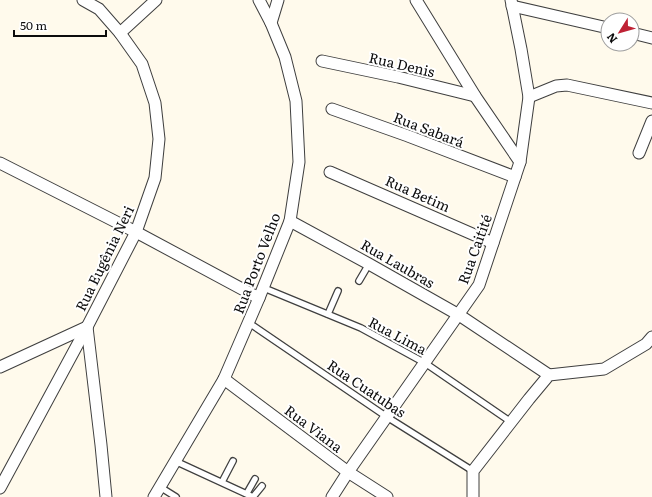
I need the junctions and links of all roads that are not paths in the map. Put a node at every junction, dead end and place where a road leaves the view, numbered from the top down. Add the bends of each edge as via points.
1 (82, 0) edge
2 (156, 0) edge
3 (259, 0) edge
4 (278, 0) edge
5 (416, 0) edge
6 (512, 3) edge
7 (271, 23) junction
8 (600, 26) edge
9 (120, 32) junction
10 (640, 35) edge
11 (652, 38) edge
12 (322, 61) dead end
13 (475, 96) junction
14 (529, 97) junction
15 (652, 103) edge
16 (332, 109) dead end
17 (652, 122) edge
18 (639, 153) dead end
19 (0, 162) edge
20 (520, 162) junction
21 (330, 172) dead end
22 (515, 177) junction
23 (290, 221) junction
24 (136, 232) junction
25 (493, 243) junction
26 (369, 264) junction
27 (359, 281) dead end
28 (264, 288) junction
29 (338, 291) dead end
30 (260, 298) junction
31 (328, 314) junction
32 (459, 315) junction
33 (249, 323) junction
34 (87, 328) junction
35 (652, 337) edge
36 (425, 363) junction
37 (0, 367) edge
38 (550, 375) junction
39 (224, 379) junction
40 (387, 417) junction
41 (511, 422) junction
42 (175, 461) junction
43 (233, 461) dead end
44 (473, 471) junction
45 (348, 472) junction
46 (255, 479) dead end
47 (222, 482) junction
48 (262, 486) dead end
49 (160, 487) junction
50 (0, 488) edge
51 (247, 493) junction
52 (106, 497) edge
53 (154, 497) edge
54 (176, 497) edge
55 (332, 497) edge
56 (387, 497) edge
57 (473, 497) edge

1 - 9 street, Rua Eugênia Neri via 99,10
2 - 9 street
3 - 7 street, Rua Porto Velho
4 - 7 street
5 - 13 street
6 - 8 street
6 - 14 street, Rua Caitité
7 - 23 street, Rua Porto Velho via 286,57 296,101 299,162
9 - 24 street, Rua Eugênia Neri via 142,64 155,103 159,139 155,178
10 - 11 street
12 - 13 street, Rua Denis
13 - 20 street
14 - 15 street via 556,86 567,85
14 - 20 street, Rua Caitité
16 - 22 street, Rua Sabará
17 - 18 street
19 - 24 street
20 - 22 street, Rua Caitité
21 - 25 street, Rua Betim
22 - 25 street, Rua Caitité
23 - 26 street, Rua Laubras
23 - 28 street, Rua Porto Velho
24 - 30 street
24 - 34 street, Rua Eugênia Neri
25 - 32 street, Rua Caitité via 479,285
26 - 27 lane
26 - 32 street, Rua Laubras
28 - 30 street, Rua Porto Velho
28 - 31 lane, Rua Lima
29 - 31 lane
30 - 33 street, Rua Porto Velho
31 - 36 lane, Rua Lima via 361,328
32 - 36 street, Rua Caitité
32 - 38 street, Rua Laubras
33 - 39 street, Rua Porto Velho
33 - 40 lane, Rua Cuatubas
34 - 37 street
34 - 50 street, Rua Eugênia Neri
34 - 52 street
35 - 38 street via 646,344 604,370
36 - 40 street, Rua Caitité
36 - 41 lane, Rua Lima
38 - 41 street
39 - 42 street, Rua Porto Velho
39 - 45 street, Rua Viana
40 - 44 lane, Rua Cuatubas
40 - 45 street, Rua Caitité
41 - 44 street
42 - 47 lane
42 - 49 street, Rua Porto Velho
43 - 47 lane
44 - 57 street
45 - 55 street, Rua Caitité
45 - 56 street, Rua Viana
46 - 51 lane
47 - 51 lane
48 - 51 lane via 253,497
49 - 53 street, Rua Porto Velho
49 - 54 lane

